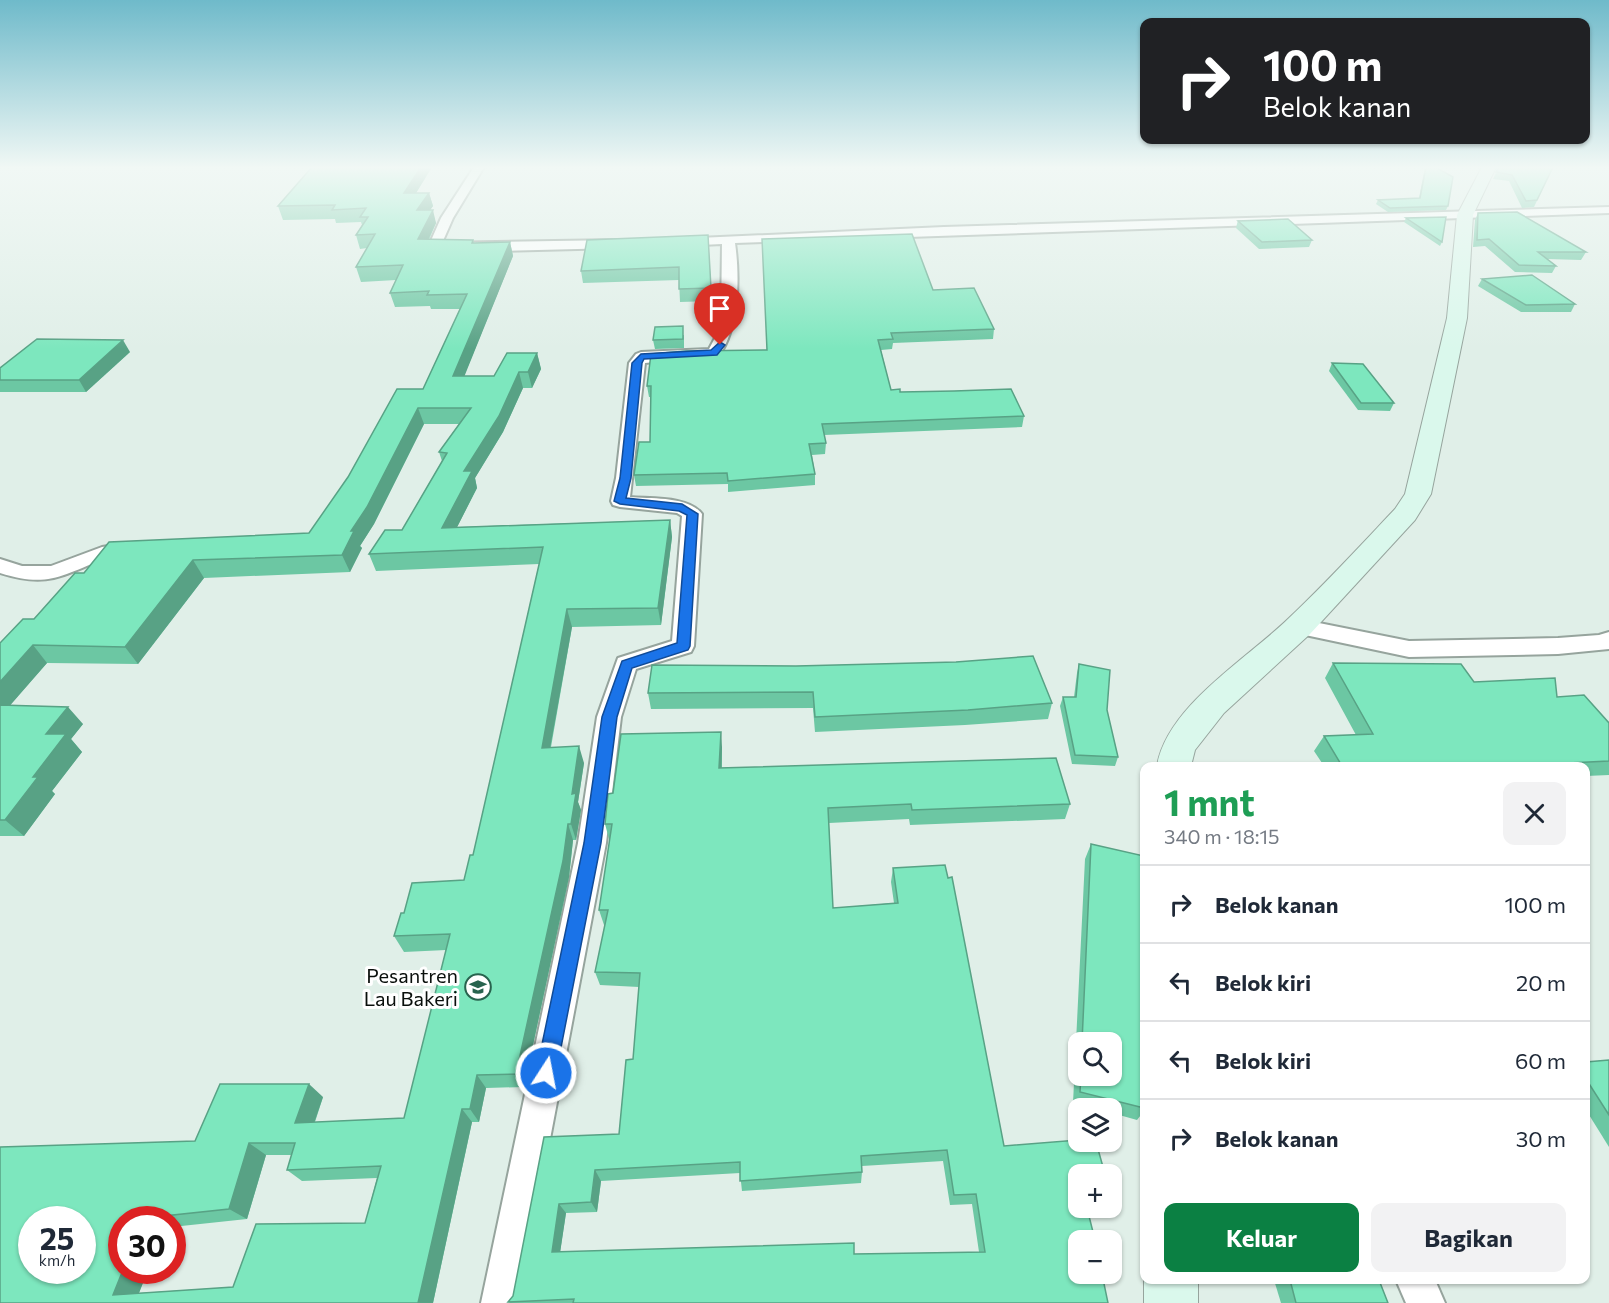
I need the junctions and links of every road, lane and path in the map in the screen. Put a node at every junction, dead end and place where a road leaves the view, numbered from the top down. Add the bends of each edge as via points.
1 (443, 228) edge
2 (1048, 228) edge
3 (1464, 228) edge
4 (728, 240) junction
5 (670, 242) edge
6 (635, 243) edge
7 (144, 549) edge
8 (0, 566) edge
9 (1299, 627) junction
10 (1609, 640) edge
11 (1175, 762) edge
12 (1171, 1284) edge
13 (1417, 1284) edge
14 (500, 1303) edge
15 (1171, 1303) edge
16 (1425, 1303) edge

1 - 6 street via 435,245 452,248
2 - 4 street
3 - 9 main road via 1457,318 1418,494 1406,514
4 - 5 street
4 - 14 street via 730,316 720,345 714,353 641,357 637,363 620,501 682,508 692,514 683,646 627,664 609,717 592,843
7 - 8 street via 120,550 42,576
9 - 10 street via 1409,649 1558,646
9 - 11 main road via 1212,704 1179,746
12 - 15 main road
13 - 16 street

